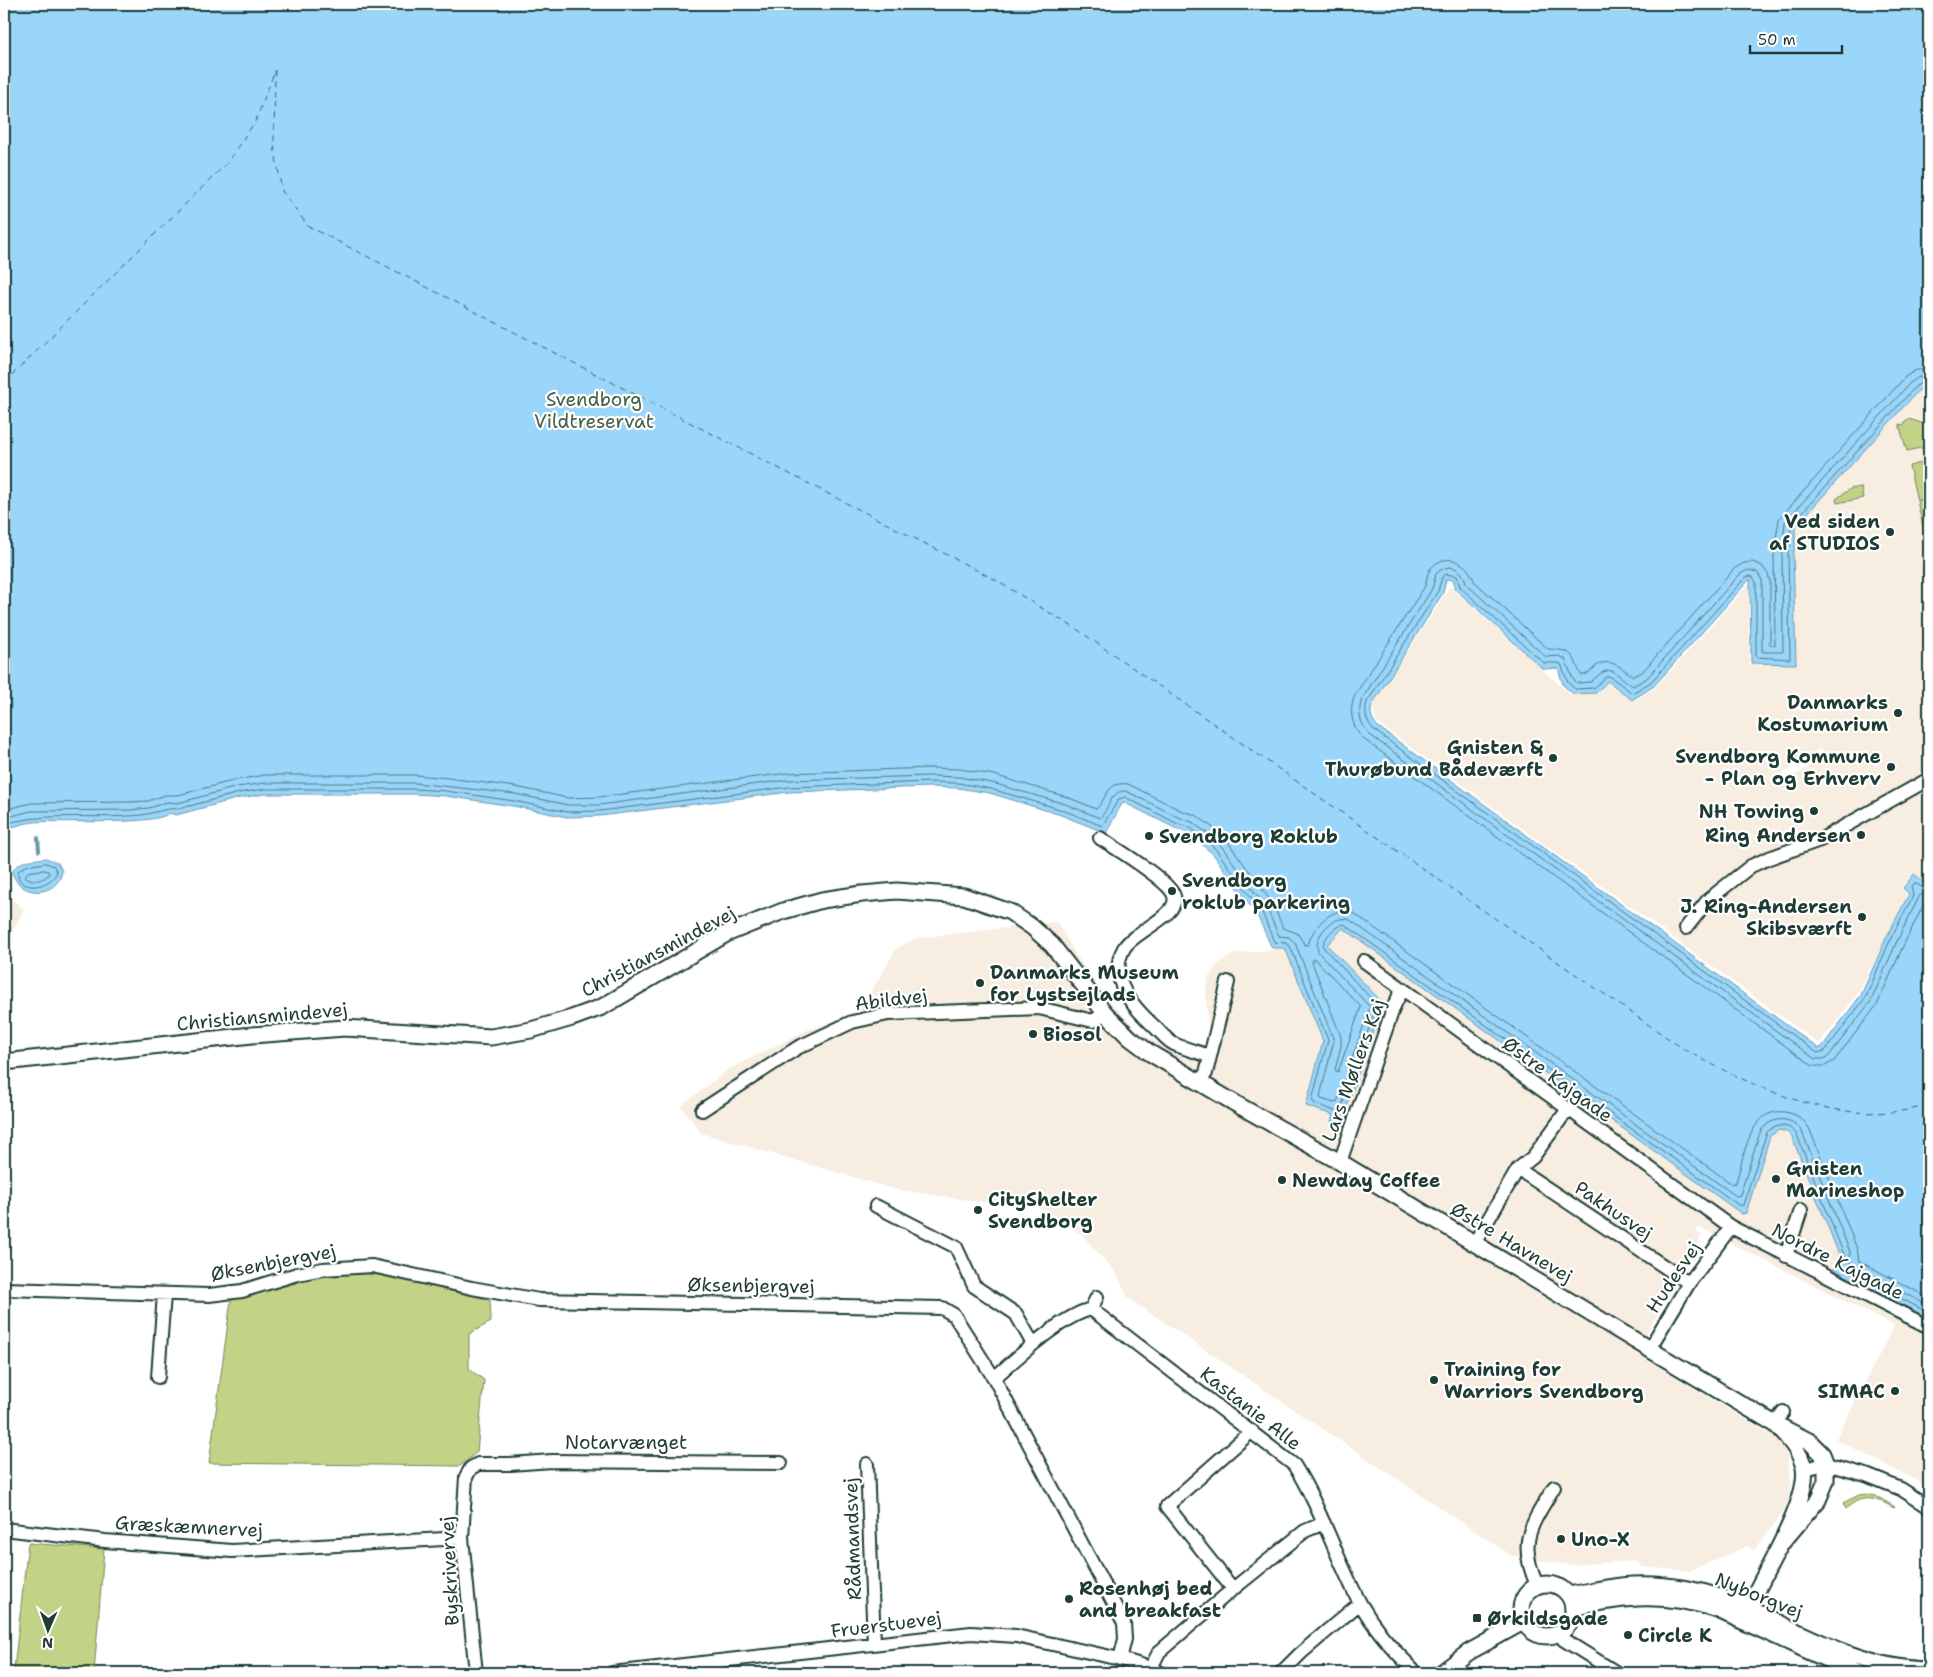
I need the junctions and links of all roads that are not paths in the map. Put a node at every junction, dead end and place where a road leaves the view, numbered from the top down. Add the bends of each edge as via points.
1 (1929, 779) edge
2 (1100, 838) dead end
3 (1686, 928) dead end
4 (1364, 961) dead end
5 (1228, 982) dead end
6 (1402, 990) junction
7 (1104, 1013) junction
8 (1210, 1056) junction
9 (4, 1062) edge
10 (1200, 1083) junction
11 (1568, 1109) junction
12 (702, 1110) dead end
13 (1340, 1162) junction
14 (1518, 1169) junction
15 (876, 1206) dead end
16 (1800, 1210) dead end
17 (1730, 1228) junction
18 (1475, 1242) junction
19 (1786, 1256) junction
20 (1689, 1283) junction
21 (4, 1289) edge
22 (164, 1294) junction
23 (1097, 1297) dead end
24 (1091, 1309) junction
25 (1929, 1327) edge
26 (1033, 1344) junction
27 (1649, 1349) junction
28 (158, 1377) dead end
29 (994, 1378) junction
30 (1779, 1418) junction
31 (1252, 1430) junction
32 (781, 1463) dead end
33 (867, 1464) dead end
34 (1826, 1464) junction
35 (471, 1468) joint
36 (1804, 1469) junction
37 (1554, 1487) dead end
38 (1929, 1507) edge
39 (1324, 1523) junction
40 (4, 1529) edge
41 (462, 1538) junction
42 (1780, 1545) junction
43 (1537, 1585) junction
44 (1233, 1589) junction
45 (1571, 1601) junction
46 (1360, 1603) junction
47 (1745, 1614) junction
48 (1523, 1622) junction
49 (1559, 1633) junction
50 (874, 1643) junction
51 (1120, 1660) junction
52 (687, 1669) edge
53 (1412, 1669) dead end
54 (1929, 1670) edge
55 (1156, 1671) edge
56 (476, 1673) edge
57 (612, 1673) edge
58 (1281, 1673) edge
59 (1441, 1673) edge
60 (1617, 1673) edge
61 (1857, 1673) edge

1 - 3 street via 1820,840 1752,866 1708,900
2 - 8 street via 1149,871 1172,891 1175,898 1169,913 1132,938 1124,949 1119,963 1120,982 1127,999 1173,1044
4 - 6 street, Østre Kajgade
5 - 8 street
6 - 11 street, Østre Kajgade
6 - 13 street, Lars Møllers Kaj
7 - 9 street, Christiansmindevej via 1052,944 1010,912 964,896 897,891 822,900 783,911 726,934 602,1007 531,1030 491,1037 345,1028
7 - 10 street, Østre Havnevej via 1150,1053
7 - 12 street, Abildvej via 1093,1021 1039,1008 888,1014 852,1022 797,1048
8 - 10 street
10 - 13 street, Østre Havnevej
11 - 14 street via 1533,1157
11 - 17 street, Østre Kajgade
13 - 18 street, Østre Havnevej
14 - 18 street
14 - 20 street, Pakhusvej
15 - 26 street via 956,1247 974,1286 1016,1314
16 - 19 street
17 - 19 street, Nordre Kajgade
17 - 20 street, Hudesvej
18 - 27 street, Østre Havnevej
19 - 25 street, Nordre Kajgade
20 - 27 street, Hudesvej
21 - 22 street, Øksenbjergvej
22 - 28 street
22 - 29 street, Øksenbjergvej via 209,1295 242,1291 310,1271 367,1266 539,1300 942,1308 954,1315
23 - 24 street
24 - 26 street via 1078,1312
24 - 31 street, Kastanie Alle
26 - 29 street
27 - 30 street, Østre Havnevej
29 - 51 street, Øksenbjergvej via 1124,1623 1125,1639
30 - 34 street, Østre Havnevej via 1809,1441 1822,1454
30 - 36 street, Østre Havnevej
31 - 39 street, Kastanie Alle via 1294,1465
31 - 44 street via 1167,1506
32 - 35 street, Notarvænget via 552,1460 478,1464
33 - 50 street, Rådmandsvej
34 - 36 street
34 - 38 street via 1901,1488
34 - 42 street via 1822,1494
35 - 41 street, Byskrivervej via 466,1477
36 - 42 street via 1800,1497
37 - 43 street via 1535,1520 1526,1544 1528,1564
39 - 44 street via 1305,1531
39 - 46 street, Kastanie Alle
40 - 41 street, Græskæmnervej via 232,1551
41 - 56 street, Byskrivervej
42 - 47 street
43 - 45 street via 1558,1586
43 - 48 street via 1522,1600
44 - 55 street via 1159,1652
45 - 47 street, Nyborgvej via 1622,1586 1654,1585 1685,1589
45 - 49 street via 1570,1622
46 - 53 street, Kastanie Alle via 1378,1632
46 - 58 street
47 - 54 street, Nyborgvej via 1875,1662
47 - 61 street, Nyborgvej
48 - 49 street via 1539,1635
48 - 59 street via 1469,1652
49 - 60 street via 1564,1640
50 - 51 street, Fruerstuevej via 970,1633 1016,1636
50 - 52 street, Fruerstuevej
51 - 55 street, Fruerstuevej
52 - 57 street, Fruerstuevej

